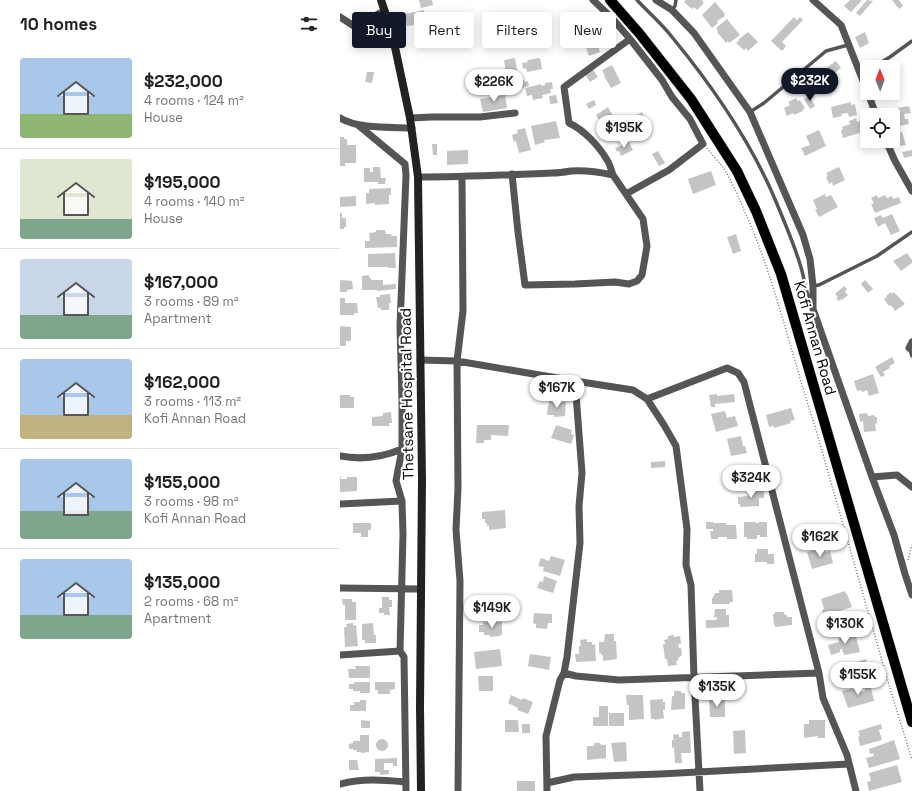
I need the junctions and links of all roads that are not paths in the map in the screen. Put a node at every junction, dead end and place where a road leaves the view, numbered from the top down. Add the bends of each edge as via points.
1 (381, 0) edge
2 (593, 0) edge
3 (610, 0) edge
4 (637, 0) edge
5 (656, 0) edge
6 (676, 0) edge
7 (813, 0) edge
8 (672, 10) junction
9 (385, 11) junction
10 (340, 17) edge
11 (630, 39) junction
12 (912, 41) edge
13 (849, 44) junction
14 (886, 60) edge
15 (860, 66) edge
16 (750, 112) junction
17 (515, 113) dead end
18 (340, 118) edge
19 (410, 118) junction
20 (358, 125) junction
21 (412, 128) junction
22 (889, 148) edge
23 (512, 174) junction
24 (613, 175) junction
25 (418, 177) junction
26 (462, 177) junction
27 (912, 191) edge
28 (626, 194) junction
29 (912, 232) edge
30 (813, 286) junction
31 (812, 300) junction
32 (910, 345) edge
33 (912, 356) edge
34 (420, 360) junction
35 (457, 361) junction
36 (576, 381) junction
37 (647, 399) junction
38 (402, 449) junction
39 (340, 456) edge
40 (872, 477) junction
41 (912, 487) edge
42 (402, 501) junction
43 (340, 504) edge
44 (908, 574) edge
45 (340, 588) edge
46 (402, 588) junction
47 (421, 589) junction
48 (912, 595) edge
49 (400, 651) junction
50 (340, 655) edge
51 (564, 673) junction
52 (819, 673) junction
53 (694, 678) junction
54 (912, 722) edge
55 (849, 764) junction
56 (699, 771) junction
57 (406, 782) junction
58 (547, 783) junction
59 (340, 784) edge
60 (406, 791) edge
61 (421, 791) edge
62 (458, 791) edge
63 (547, 791) edge
64 (700, 791) edge
65 (856, 791) edge

1 - 9 main road, Thetsane Hospital Road
2 - 11 street
3 - 54 main road, Kofi Annan Road via 691,99 737,171 756,211 780,274
4 - 31 lane via 671,36 741,133 777,204 803,274 807,293
5 - 8 street
6 - 8 lane
7 - 13 street via 841,25
8 - 16 street via 694,33
9 - 10 street via 378,14 369,28 363,32
9 - 19 main road, Thetsane Hospital Road
11 - 24 street via 564,87 569,123 589,136 607,160
11 - 28 street via 690,119 703,144 669,170
12 - 14 lane
13 - 15 street
13 - 16 lane via 826,51
16 - 30 street via 802,235 810,259
17 - 19 street via 467,118
18 - 20 street
19 - 21 main road, Thetsane Hospital Road
20 - 21 street
20 - 38 street via 405,164 400,326
21 - 25 main road, Thetsane Hospital Road
22 - 27 street
23 - 24 street via 594,171
23 - 26 street
23 - 28 street via 525,285 615,282 629,284 637,281 642,275 647,246 643,219
24 - 28 street
25 - 26 street
25 - 34 main road, Thetsane Hospital Road
26 - 35 street via 463,311
29 - 30 lane via 877,256
30 - 31 street
31 - 40 street
32 - 33 lane
34 - 35 street
34 - 47 main road, Thetsane Hospital Road
35 - 36 street
35 - 62 street via 456,530 460,581
36 - 37 street via 633,390
36 - 51 street via 582,473 579,506 580,543
37 - 52 street via 727,368 738,373 744,382
37 - 53 street via 676,446 687,529 686,565 691,585
38 - 39 street via 381,456
38 - 42 street via 396,481
40 - 41 street via 898,475
40 - 44 street via 894,535 902,565
42 - 43 street
42 - 46 street
44 - 48 street
45 - 46 street
46 - 47 street
46 - 49 street
47 - 61 main road, Thetsane Hospital Road
49 - 50 street
49 - 57 street via 404,656
51 - 53 street via 619,680
51 - 58 street via 546,736
52 - 53 street
52 - 55 street via 823,698
53 - 56 street
55 - 56 street
55 - 65 street
56 - 58 street via 574,777
56 - 64 street
57 - 59 street via 367,780
57 - 60 street
58 - 63 street

